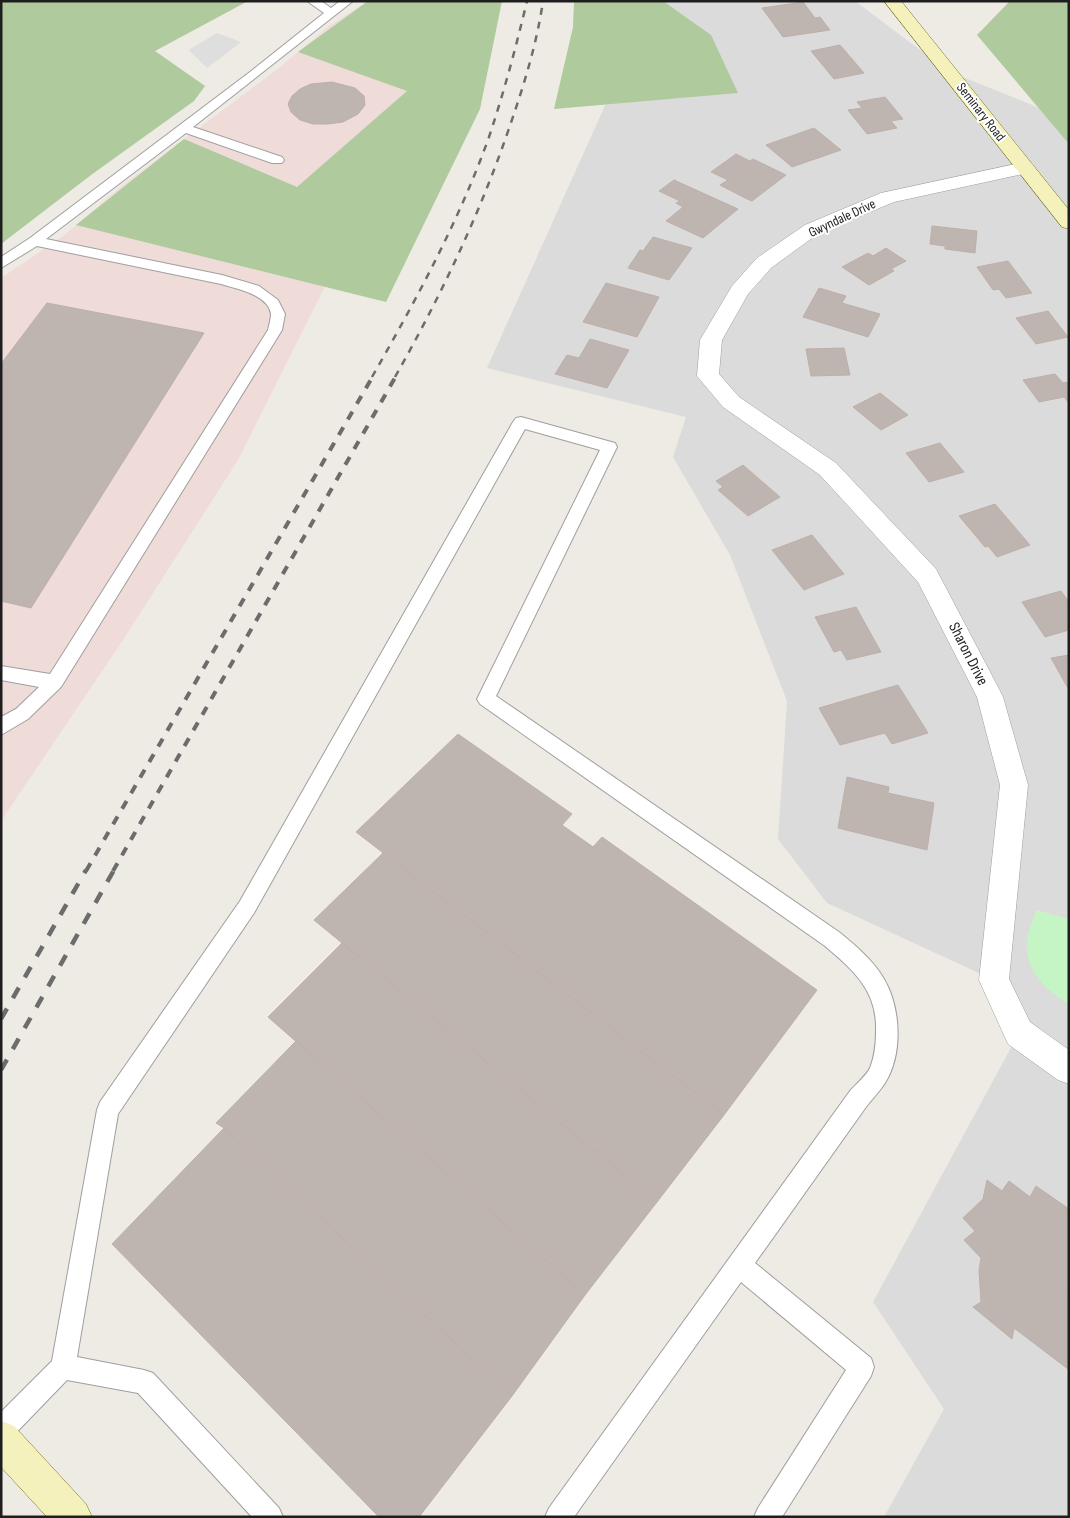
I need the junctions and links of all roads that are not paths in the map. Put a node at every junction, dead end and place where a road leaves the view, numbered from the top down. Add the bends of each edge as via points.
1 (312, 1) edge
2 (347, 1) edge
3 (892, 1) edge
4 (332, 13) junction
5 (184, 128) junction
6 (277, 160) dead end
7 (1025, 168) junction
8 (1069, 223) edge
9 (35, 242) junction
10 (1, 264) edge
11 (708, 376) joint
12 (1, 673) edge
13 (55, 682) junction
14 (1, 727) edge
15 (1069, 1069) edge
16 (739, 1265) junction
17 (62, 1367) junction
18 (1, 1430) edge
19 (1, 1439) edge
20 (73, 1517) edge
21 (270, 1517) edge
22 (558, 1517) edge
23 (766, 1517) edge

1 - 4 lane
2 - 4 lane
3 - 7 main road, Seminary Road
4 - 5 lane
5 - 6 lane
5 - 9 lane
7 - 8 main road, Seminary Road
7 - 11 street, Gwyndale Drive via 888,197 812,229 764,263 739,290 712,340
9 - 10 lane
9 - 13 lane via 254,289 271,300 278,314 275,330
11 - 15 street, Sharon Drive via 731,402 828,469 927,576 990,697 1014,785 994,980 1019,1033
12 - 13 lane
13 - 14 lane via 22,714
16 - 17 lane via 878,1075 888,1047 887,1015 877,986 857,960 832,939 486,699 609,447 521,422 247,907 108,1110
16 - 22 lane
16 - 23 lane via 862,1367
17 - 18 lane
17 - 21 lane via 144,1382
19 - 20 main road

